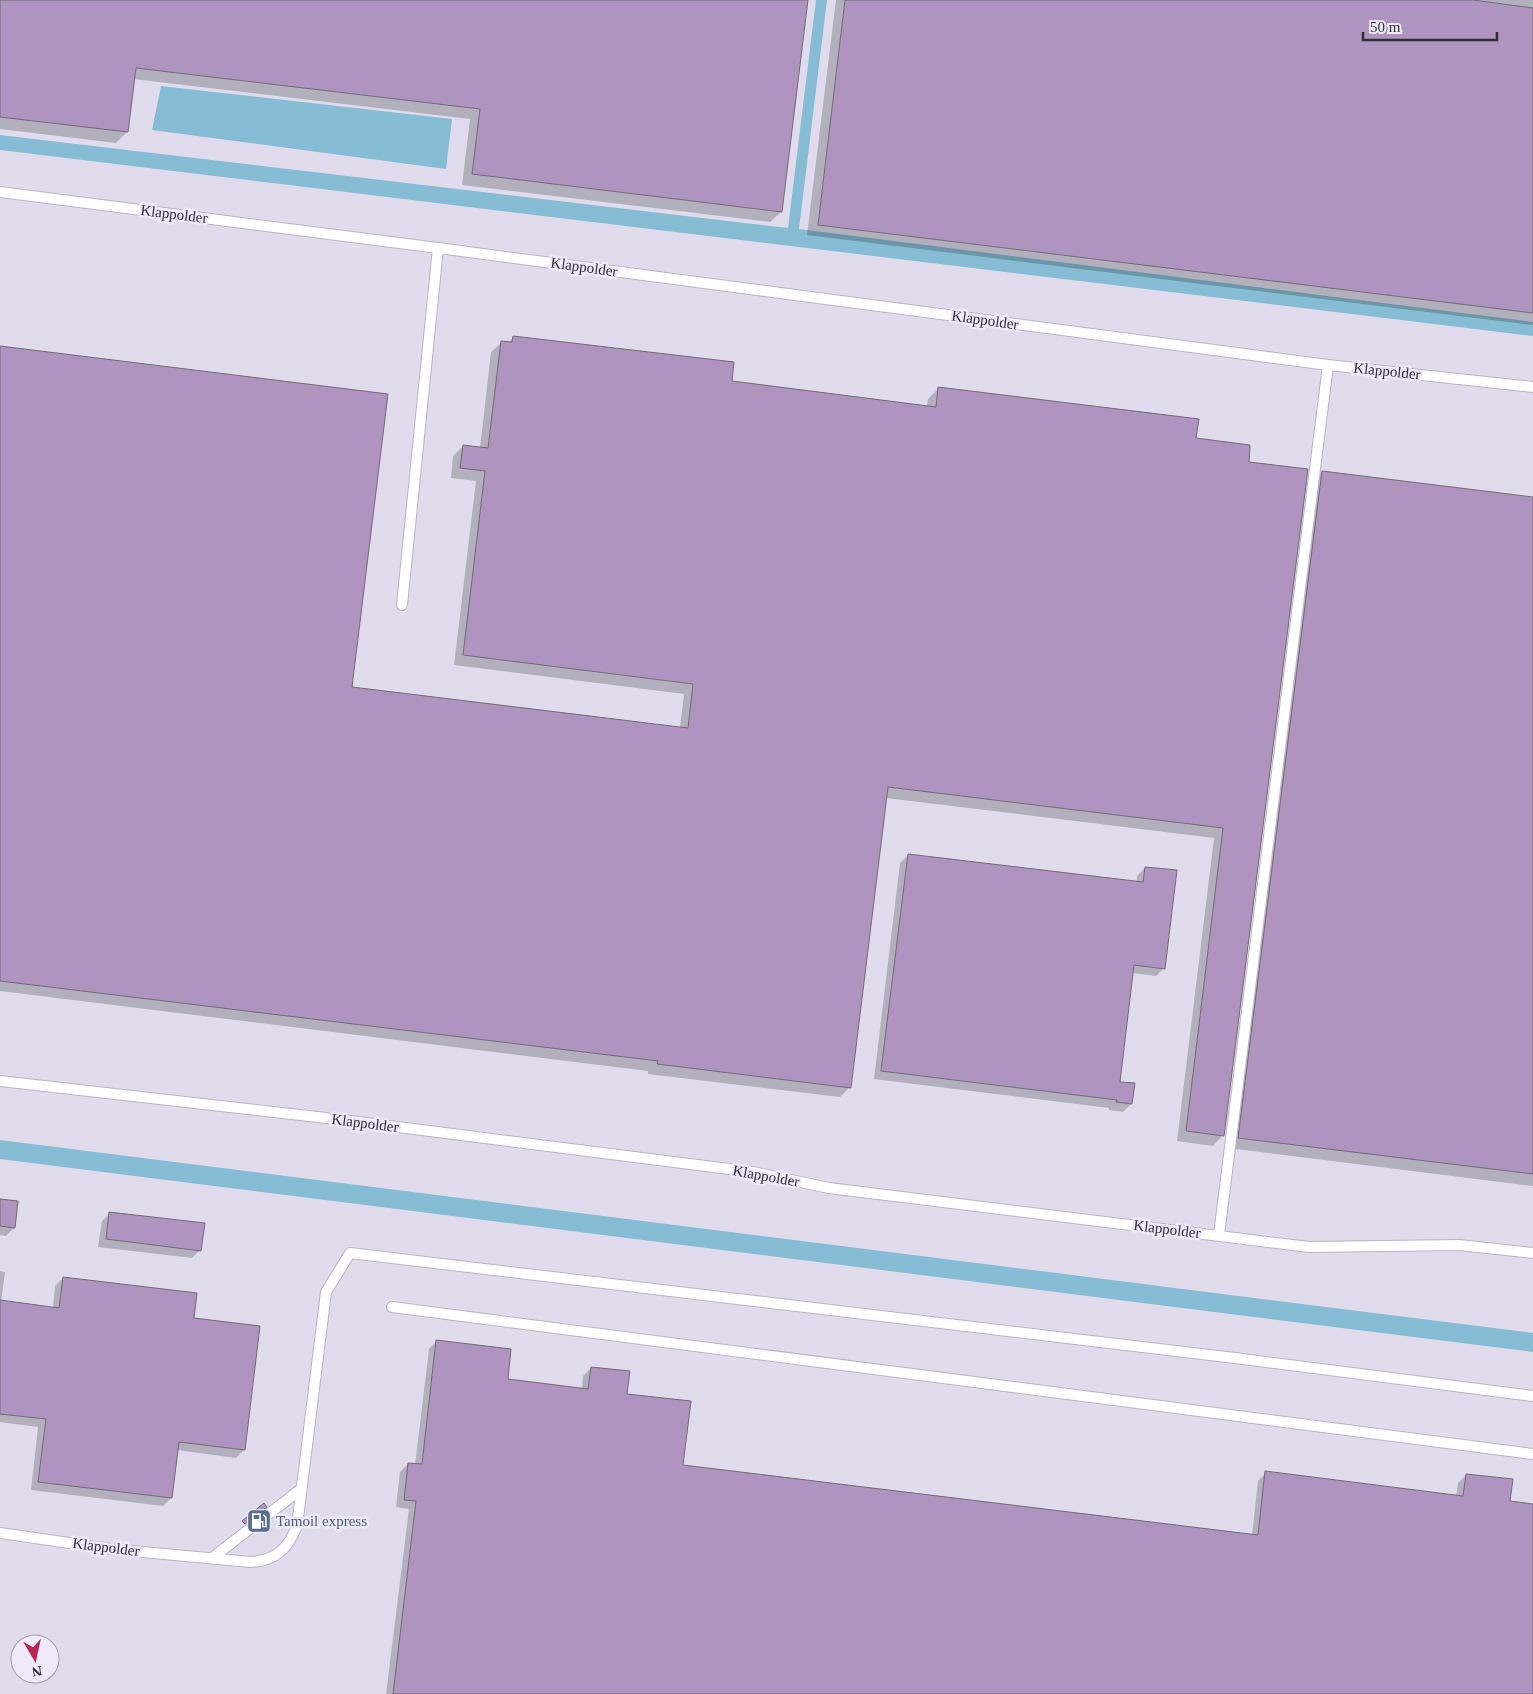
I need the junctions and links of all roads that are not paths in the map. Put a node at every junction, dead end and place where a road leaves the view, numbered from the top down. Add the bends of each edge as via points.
1 (0, 192) edge
2 (438, 248) junction
3 (1328, 365) junction
4 (1533, 387) edge
5 (402, 605) dead end
6 (0, 1081) edge
7 (1219, 1235) junction
8 (1533, 1253) edge
9 (392, 1307) dead end
10 (1533, 1396) edge
11 (1533, 1454) edge
12 (301, 1489) junction
13 (0, 1533) edge
14 (212, 1558) junction

1 - 2 lane, Klappolder
2 - 3 lane, Klappolder
2 - 5 lane
3 - 4 lane, Klappolder
3 - 7 lane
6 - 7 lane, Klappolder via 335,1119 753,1172 829,1188
7 - 8 lane, Klappolder via 1309,1247 1459,1245
9 - 11 lane
10 - 12 lane, Klappolder via 350,1253 326,1292
12 - 14 lane
12 - 14 lane, Klappolder via 297,1526 287,1547 278,1554 258,1561
13 - 14 lane, Klappolder via 111,1549

